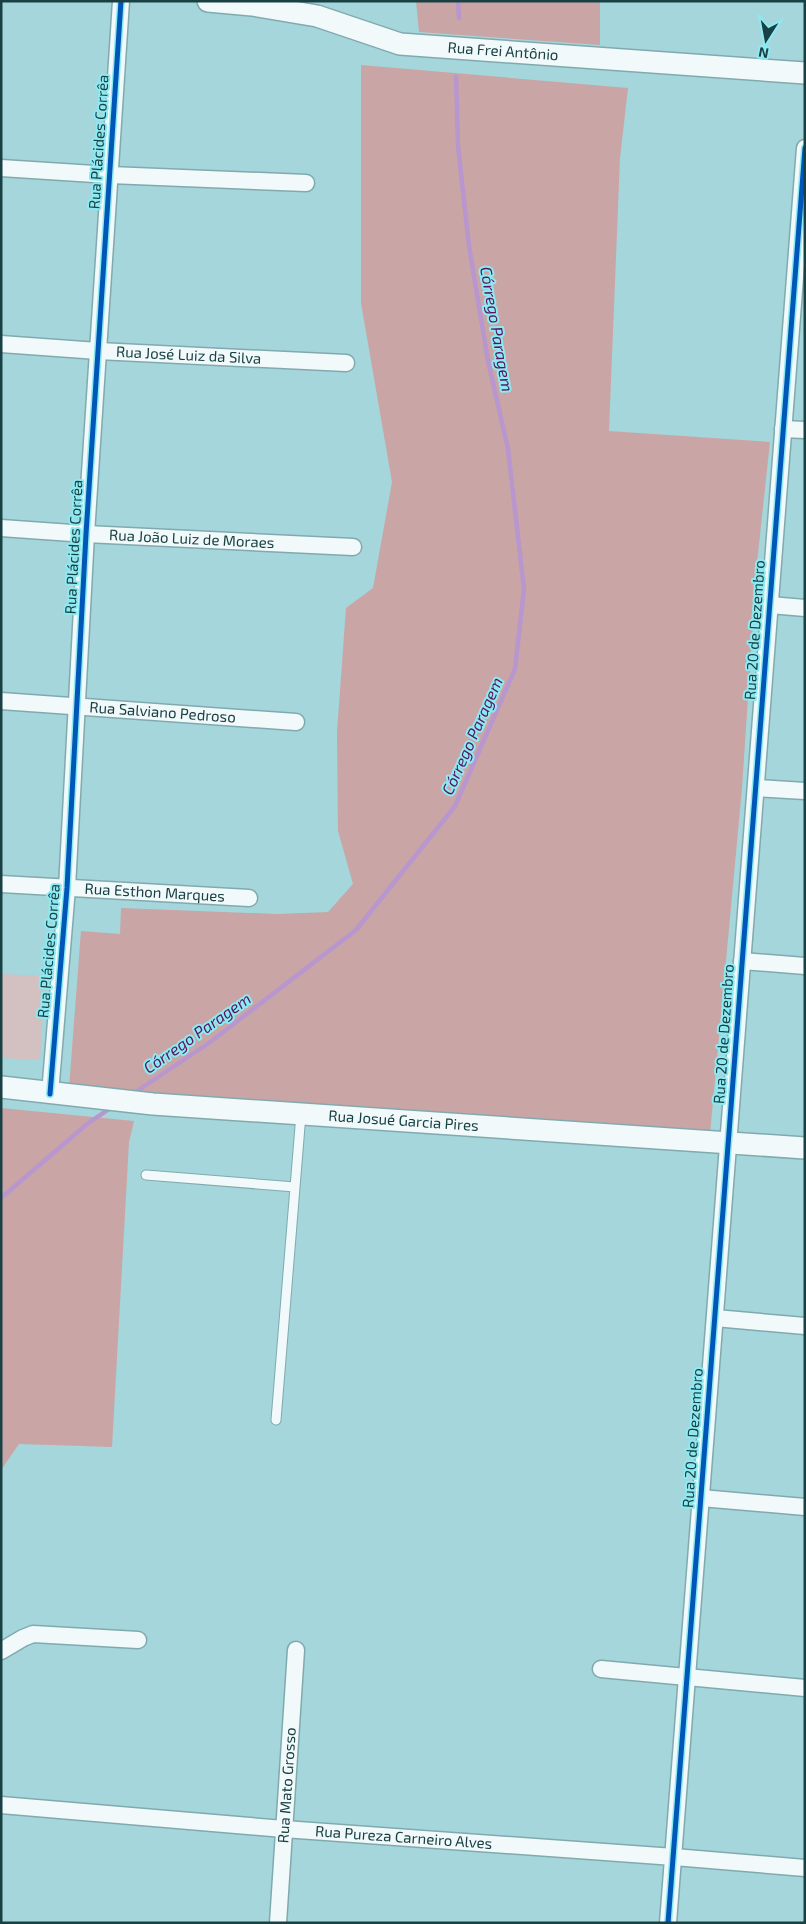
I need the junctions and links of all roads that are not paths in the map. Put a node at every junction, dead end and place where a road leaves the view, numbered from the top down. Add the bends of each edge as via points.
1 (121, 1) edge
2 (208, 1) edge
3 (252, 3) edge
4 (805, 73) edge
5 (805, 148) edge
6 (1, 168) edge
7 (110, 176) junction
8 (306, 183) dead end
9 (801, 249) edge
10 (1, 344) edge
11 (98, 351) junction
12 (346, 363) dead end
13 (783, 428) junction
14 (805, 430) edge
15 (1, 528) edge
16 (86, 534) junction
17 (353, 547) dead end
18 (770, 605) junction
19 (805, 608) edge
20 (1, 701) edge
21 (78, 706) junction
22 (296, 722) dead end
23 (756, 788) junction
24 (805, 791) edge
25 (1, 884) edge
26 (67, 888) junction
27 (249, 898) dead end
28 (742, 961) junction
29 (805, 966) edge
30 (1, 1087) edge
31 (50, 1094) junction
32 (301, 1114) junction
33 (728, 1142) junction
34 (805, 1148) edge
35 (146, 1174) dead end
36 (295, 1187) junction
37 (715, 1318) junction
38 (805, 1326) edge
39 (276, 1420) dead end
40 (701, 1498) junction
41 (805, 1507) edge
42 (138, 1640) dead end
43 (296, 1650) dead end
44 (1, 1651) edge
45 (602, 1669) dead end
46 (687, 1678) junction
47 (805, 1688) edge
48 (1, 1805) edge
49 (284, 1829) junction
50 (674, 1857) junction
51 (805, 1868) edge
52 (278, 1923) edge
53 (668, 1923) edge

1 - 7 street, Rua Plácides Corrêa
2 - 3 street, Rua Frei Antônio
3 - 4 street, Rua Frei Antônio via 317,16 400,44
5 - 9 street, Rua 20 de Dezembro
6 - 7 street
7 - 8 street
7 - 11 street, Rua Plácides Corrêa
9 - 13 street, Rua 20 de Dezembro
10 - 11 street, Rua José Luiz da Silva
11 - 12 street, Rua José Luiz da Silva
11 - 16 street, Rua Plácides Corrêa
13 - 14 street
13 - 18 street, Rua 20 de Dezembro
15 - 16 street, Rua João Luiz de Moraes
16 - 17 street, Rua João Luiz de Moraes
16 - 21 street, Rua Plácides Corrêa
18 - 19 street
18 - 23 street, Rua 20 de Dezembro
20 - 21 street, Rua Salviano Pedroso
21 - 22 street, Rua Salviano Pedroso
21 - 26 street, Rua Plácides Corrêa
23 - 24 street
23 - 28 street, Rua 20 de Dezembro
25 - 26 street, Rua Esthon Marques
26 - 27 street, Rua Esthon Marques
26 - 31 street, Rua Plácides Corrêa
28 - 29 street
28 - 33 street, Rua 20 de Dezembro
30 - 31 street, Rua Josué Garcia Pires
31 - 32 street, Rua Josué Garcia Pires
32 - 33 street, Rua Josué Garcia Pires
32 - 36 lane
33 - 34 street, Rua Josué Garcia Pires
33 - 37 street, Rua 20 de Dezembro
35 - 36 lane
36 - 39 lane
37 - 38 street
37 - 40 street, Rua 20 de Dezembro
40 - 41 street
40 - 46 street, Rua 20 de Dezembro
42 - 44 street via 33,1634
43 - 49 street, Rua Mato Grosso
45 - 46 street
46 - 47 street
46 - 50 street, Rua 20 de Dezembro
48 - 49 street, Rua Pureza Carneiro Alves
49 - 50 street, Rua Pureza Carneiro Alves
49 - 52 street, Rua Mato Grosso
50 - 51 street, Rua Pureza Carneiro Alves
50 - 53 street, Rua 20 de Dezembro

